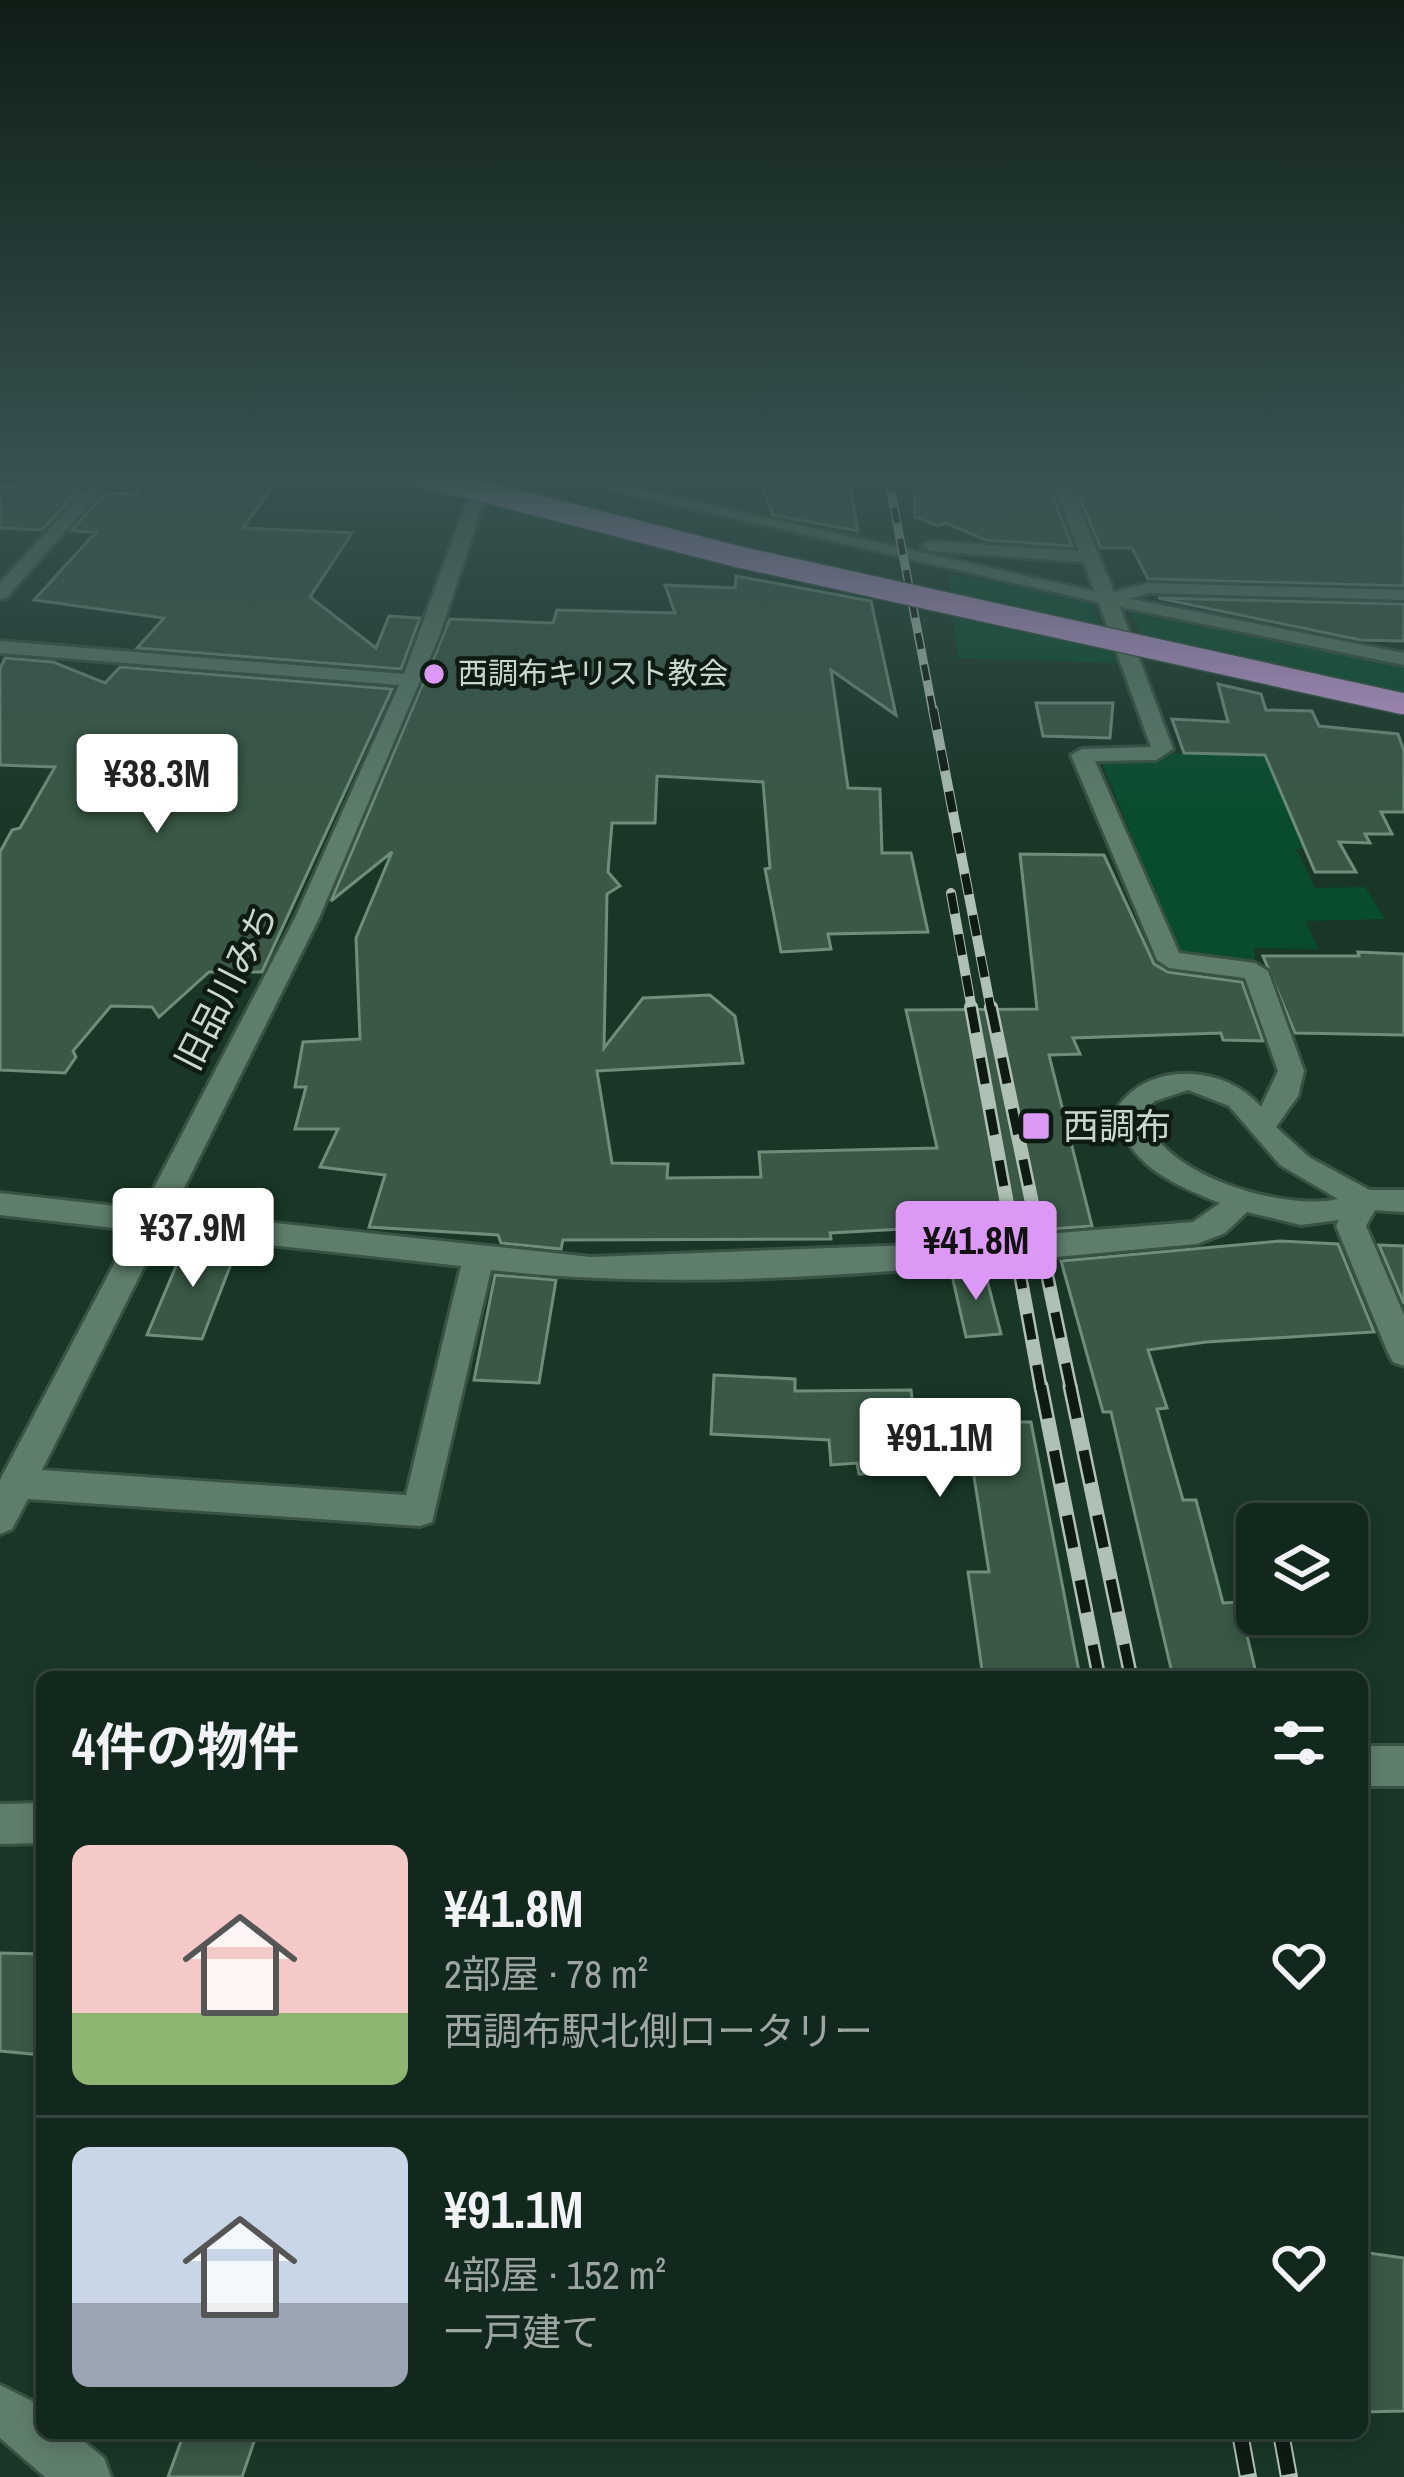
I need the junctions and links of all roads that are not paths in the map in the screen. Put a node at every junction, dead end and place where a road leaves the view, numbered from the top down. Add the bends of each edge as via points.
1 (445, 592) edge
2 (895, 592) edge
3 (993, 592) edge
4 (1073, 592) edge
5 (1104, 592) edge
6 (1134, 592) edge
7 (1279, 592) edge
8 (1404, 595) edge
9 (1106, 599) junction
10 (0, 647) edge
11 (1404, 659) edge
12 (1404, 679) edge
13 (410, 680) junction
14 (1404, 704) edge
15 (1262, 1126) junction
16 (1294, 1162) junction
17 (1404, 1201) edge
18 (1239, 1202) junction
19 (1365, 1202) junction
20 (0, 1204) edge
21 (1282, 1211) junction
22 (149, 1220) junction
23 (478, 1259) junction
24 (1404, 1353) edge
25 (16, 1483) junction
26 (0, 1518) edge
27 (1368, 1766) edge
28 (1404, 1766) edge
29 (36, 1823) edge
30 (0, 1824) edge
31 (0, 2411) edge
32 (36, 2435) edge
33 (41, 2439) edge
34 (86, 2477) edge

1 - 13 street, 旧品川みち
2 - 14 highway, bridge
3 - 12 highway
4 - 9 street
5 - 9 street
6 - 9 street
7 - 8 street
9 - 11 street
9 - 15 street via 1162,749 1082,754 1169,960 1256,971 1291,1071
10 - 13 street
13 - 22 street, 旧品川みち via 307,918
15 - 16 street
15 - 18 street via 1247,1103 1207,1083 1165,1084 1131,1108 1136,1138 1150,1151
16 - 19 street
16 - 21 street
17 - 19 street
18 - 21 street
18 - 23 street via 1197,1233 912,1257 682,1269
19 - 21 street via 1327,1214
19 - 24 street via 1351,1226
20 - 22 street
22 - 23 street
22 - 25 street, 旧品川みち
23 - 25 street via 421,1511
25 - 26 street, 旧品川みち
27 - 28 street
29 - 30 street
31 - 32 street
33 - 34 street

